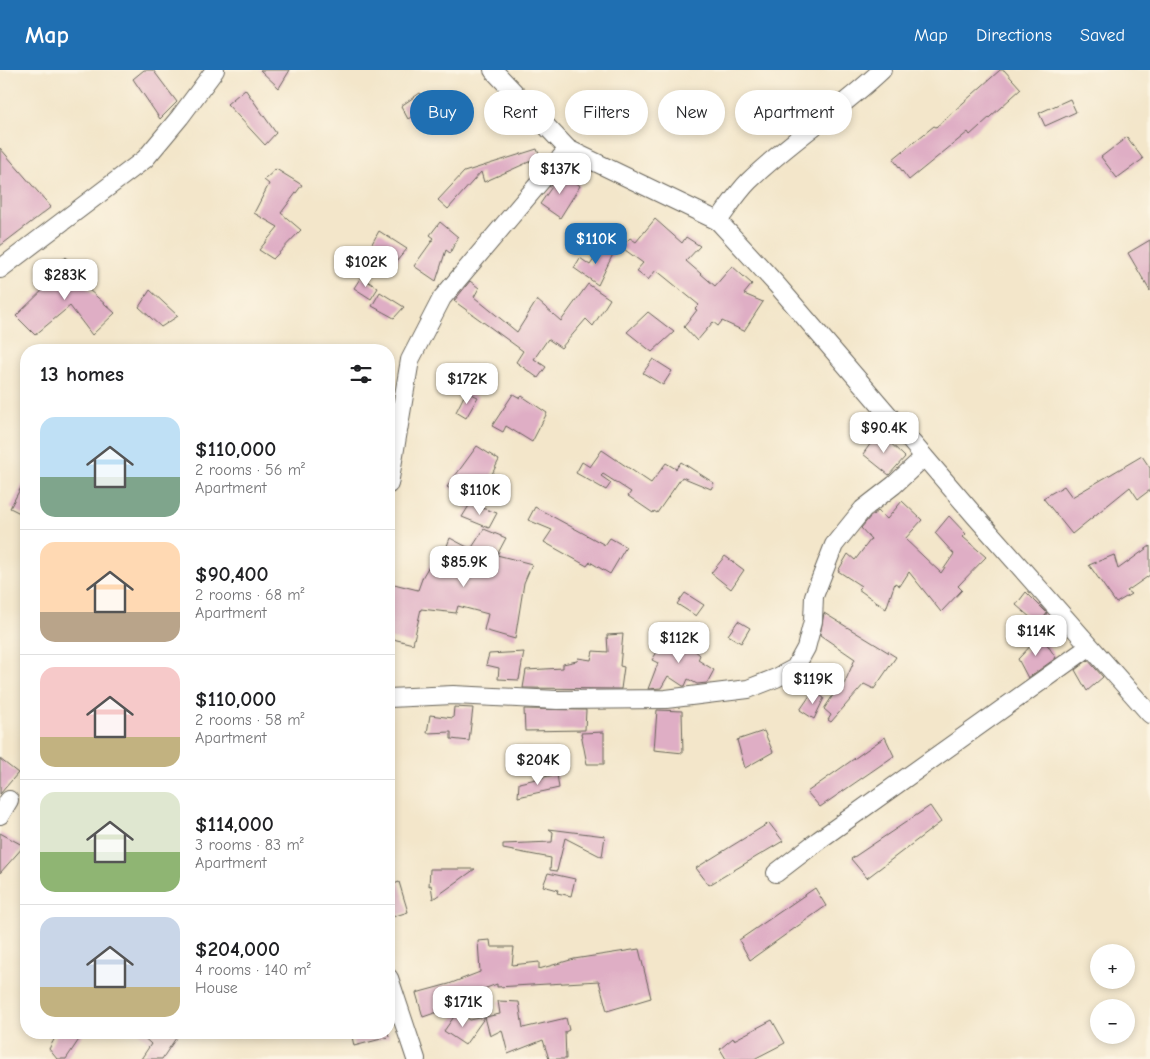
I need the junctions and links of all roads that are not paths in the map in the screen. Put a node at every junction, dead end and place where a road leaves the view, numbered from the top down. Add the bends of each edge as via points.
1 (215, 70) edge
2 (493, 70) edge
3 (882, 70) edge
4 (568, 149) junction
5 (718, 221) junction
6 (0, 269) edge
7 (395, 449) edge
8 (924, 457) junction
9 (1089, 647) junction
10 (395, 698) edge
11 (1150, 714) edge
12 (776, 873) dead end
13 (395, 996) edge
14 (416, 1059) edge

1 - 6 street via 145,159
2 - 4 street
3 - 5 street via 857,94 754,176
4 - 5 street
4 - 7 street via 442,298 410,360
5 - 8 street
8 - 9 street
8 - 10 street via 863,509 834,545 814,596 813,621 806,648 795,668 776,678 748,689 666,699 556,700 453,695
9 - 11 street
9 - 12 street
13 - 14 street

